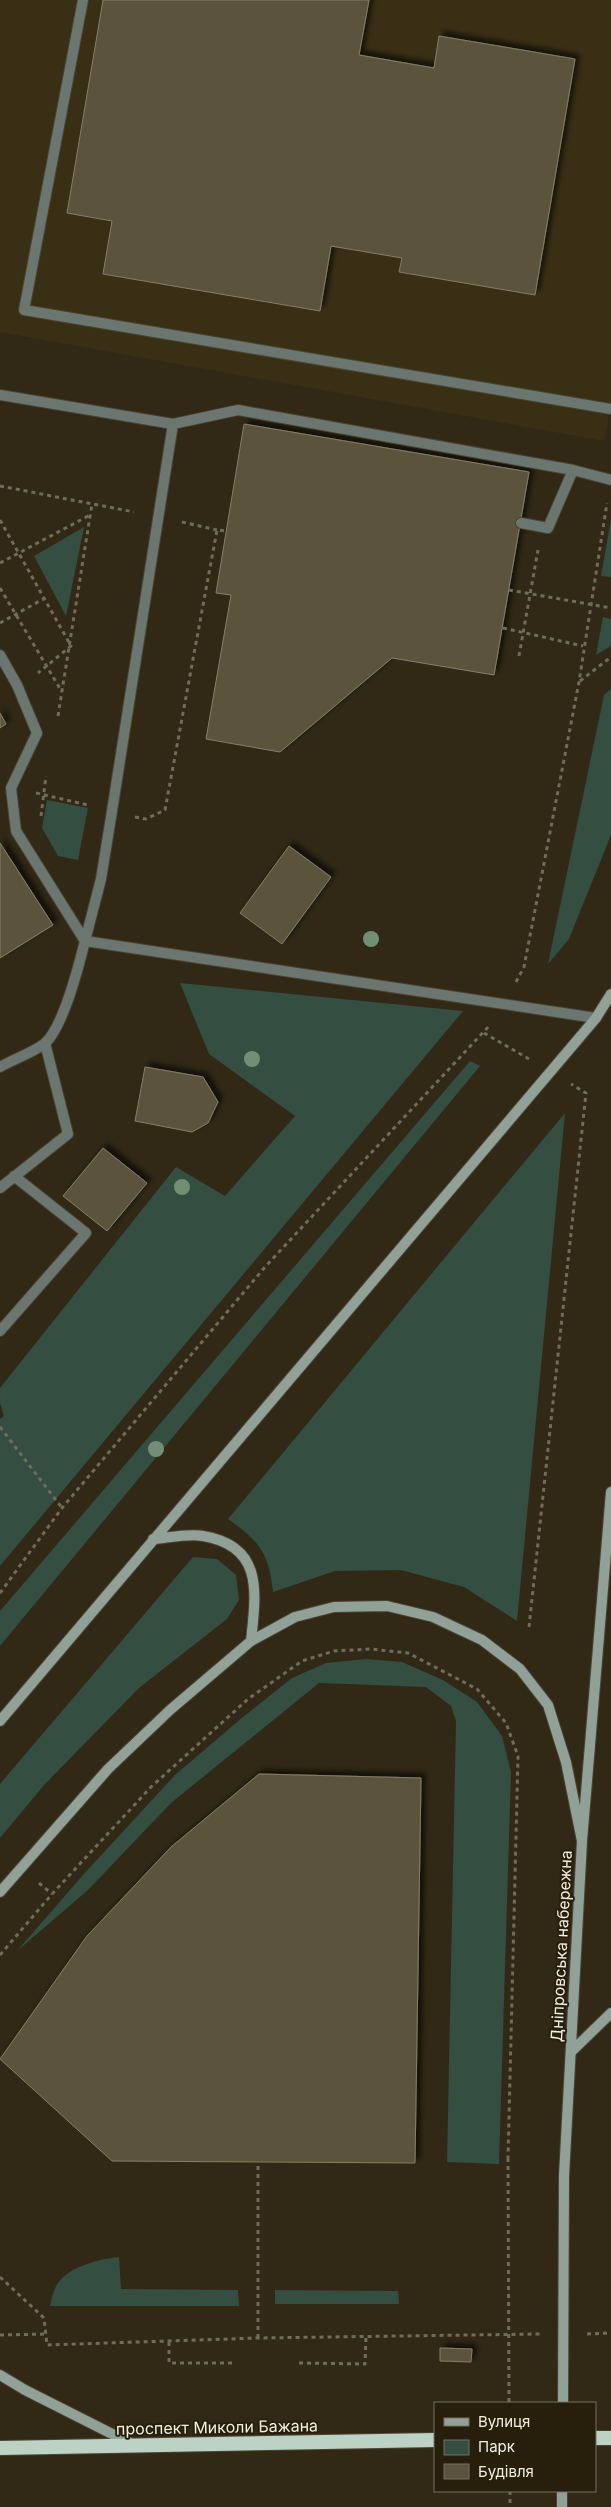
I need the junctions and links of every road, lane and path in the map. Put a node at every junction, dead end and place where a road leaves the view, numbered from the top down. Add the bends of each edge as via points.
1 (83, 0) edge
2 (0, 395) edge
3 (611, 409) edge
4 (174, 424) junction
5 (573, 470) junction
6 (611, 480) edge
7 (0, 486) edge
8 (92, 504) junction
9 (91, 514) junction
10 (159, 517) junction
11 (0, 520) edge
12 (521, 523) dead end
13 (217, 530) junction
14 (226, 531) dead end
15 (538, 549) dead end
16 (20, 552) junction
17 (0, 563) edge
18 (0, 588) edge
19 (509, 590) dead end
20 (531, 594) junction
21 (44, 598) junction
22 (590, 605) junction
23 (611, 608) edge
24 (16, 614) junction
25 (0, 623) edge
26 (503, 628) dead end
27 (524, 632) junction
28 (71, 646) junction
29 (584, 646) junction
30 (0, 655) edge
31 (519, 656) dead end
32 (611, 657) edge
33 (47, 667) junction
34 (579, 682) junction
35 (18, 685) junction
36 (62, 693) junction
37 (57, 720) dead end
38 (48, 766) dead end
39 (11, 788) junction
40 (42, 794) junction
41 (112, 811) junction
42 (40, 823) dead end
43 (85, 941) junction
44 (611, 994) edge
45 (502, 1006) junction
46 (596, 1018) junction
47 (484, 1033) junction
48 (46, 1043) junction
49 (0, 1067) edge
50 (550, 1071) junction
51 (14, 1176) junction
52 (0, 1188) edge
53 (0, 1331) edge
54 (0, 1427) edge
55 (611, 1492) edge
56 (62, 1508) junction
57 (153, 1539) junction
58 (0, 1593) edge
59 (529, 1627) dead end
60 (251, 1641) junction
61 (0, 1721) edge
62 (582, 1841) junction
63 (0, 1892) edge
64 (0, 1955) edge
65 (611, 2013) edge
66 (571, 2052) junction
67 (258, 2162) dead end
68 (0, 2277) edge
69 (611, 2333) edge
70 (46, 2334) junction
71 (542, 2334) dead end
72 (582, 2334) dead end
73 (0, 2335) edge
74 (366, 2337) junction
75 (258, 2338) junction
76 (169, 2342) junction
77 (236, 2363) dead end
78 (299, 2363) dead end
79 (0, 2375) edge
80 (509, 2402) edge
81 (562, 2402) edge
82 (596, 2438) edge
83 (611, 2438) edge
84 (434, 2440) edge
85 (135, 2446) junction
86 (0, 2448) edge
87 (510, 2492) edge
88 (562, 2492) edge
89 (510, 2507) edge
90 (562, 2507) edge

1 - 3 lane via 24,310
2 - 4 lane
4 - 5 lane via 238,410
4 - 10 lane
5 - 6 lane
5 - 12 lane via 548,528
6 - 22 path
7 - 8 path
8 - 9 path
8 - 10 path
9 - 16 path
9 - 28 path
10 - 13 path
10 - 41 lane
11 - 16 path
13 - 14 path
13 - 41 path via 164,810 146,819
15 - 20 path
16 - 17 path
16 - 21 path
18 - 24 path
19 - 20 path
20 - 22 path
20 - 27 path
21 - 24 path
21 - 28 path
22 - 23 path
22 - 29 path
24 - 25 path
24 - 33 path
26 - 27 path
27 - 29 path
27 - 31 path
28 - 33 path
28 - 36 path
29 - 34 path
30 - 35 lane
32 - 34 path
33 - 35 path
33 - 36 path
34 - 45 path via 524,967
35 - 39 lane via 37,733
36 - 37 path
38 - 40 path
39 - 40 path
39 - 43 lane via 16,831
40 - 41 path
40 - 42 path
41 - 43 lane via 101,879
43 - 45 lane
43 - 48 lane via 73,988
44 - 46 main road
45 - 46 lane
45 - 47 path
46 - 50 main road
47 - 50 path
47 - 56 path via 265,1267
48 - 49 lane
48 - 51 lane via 68,1134
50 - 57 main road
50 - 59 path via 586,1093
51 - 52 lane
51 - 53 lane via 86,1233
54 - 56 path
55 - 62 main road, Дніпровська набережна
56 - 58 path
57 - 60 main road via 202,1535 229,1544 249,1562 254,1582
57 - 61 main road
60 - 62 main road via 295,1617 334,1607 387,1606 433,1617 482,1640 520,1669 548,1705 566,1762
60 - 63 main road via 170,1710 108,1769
62 - 66 main road, Дніпровська набережна
64 - 80 path, bridge via 151,1787 248,1699 302,1661 334,1650 408,1653 477,1689 506,1723 518,1756 508,2158
65 - 66 main road
66 - 81 main road, Дніпровська набережна, bridge via 564,2176
67 - 75 path
68 - 70 path via 44,2318
69 - 72 path
70 - 73 path
70 - 76 path via 47,2345
71 - 74 path
74 - 75 path
74 - 78 path via 365,2364
75 - 76 path
76 - 77 path via 169,2363
79 - 85 main road
82 - 83 highway
84 - 85 highway, проспект Миколи Бажана
85 - 86 highway, проспект Миколи Бажана
87 - 89 path
88 - 90 main road

